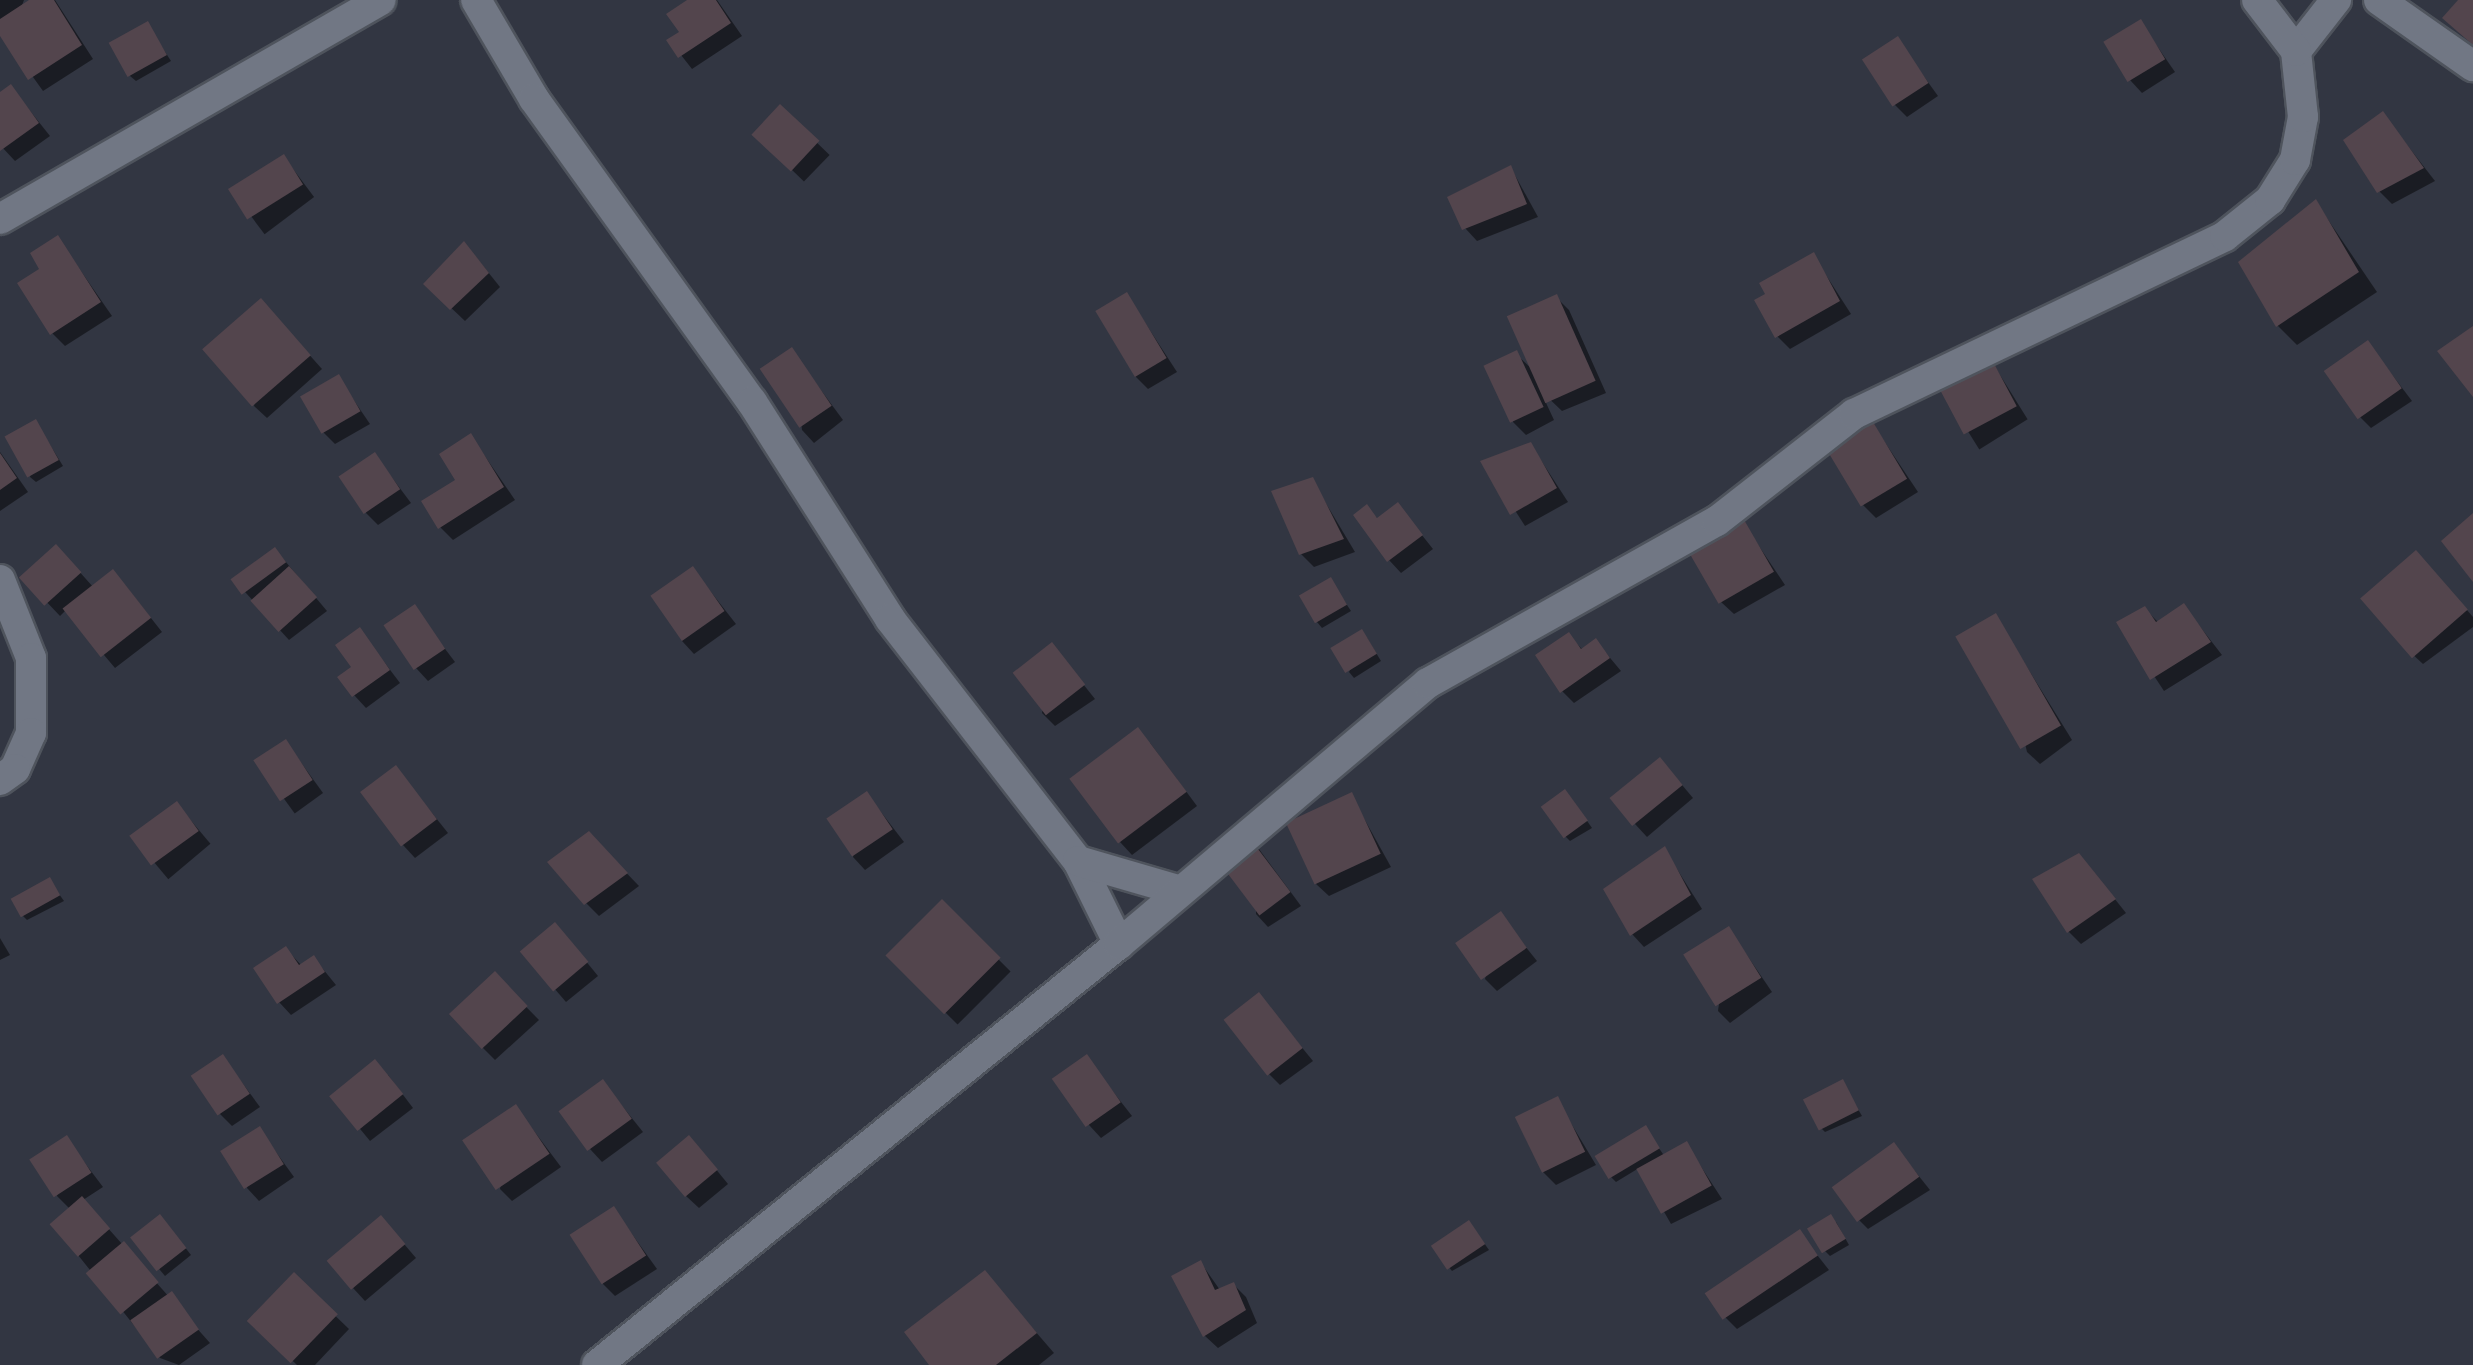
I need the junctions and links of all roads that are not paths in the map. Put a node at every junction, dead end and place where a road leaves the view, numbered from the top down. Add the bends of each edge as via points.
1 (380, 0) edge
2 (476, 0) edge
3 (2257, 0) edge
4 (2336, 0) edge
5 (2379, 0) edge
6 (2296, 51) junction
7 (2473, 66) edge
8 (0, 219) edge
9 (0, 580) edge
10 (0, 780) edge
11 (1078, 860) junction
12 (1181, 891) junction
13 (1119, 944) junction
14 (597, 1365) edge

1 - 8 street
2 - 11 street via 534,99 752,402 890,619
3 - 6 street
4 - 6 street
5 - 7 street
6 - 12 street via 2303,117 2295,160 2270,200 2225,236 1854,414 1717,521 1428,683
9 - 10 street via 31,658 31,732 15,768
11 - 12 street
11 - 13 street
12 - 13 street
13 - 14 street

